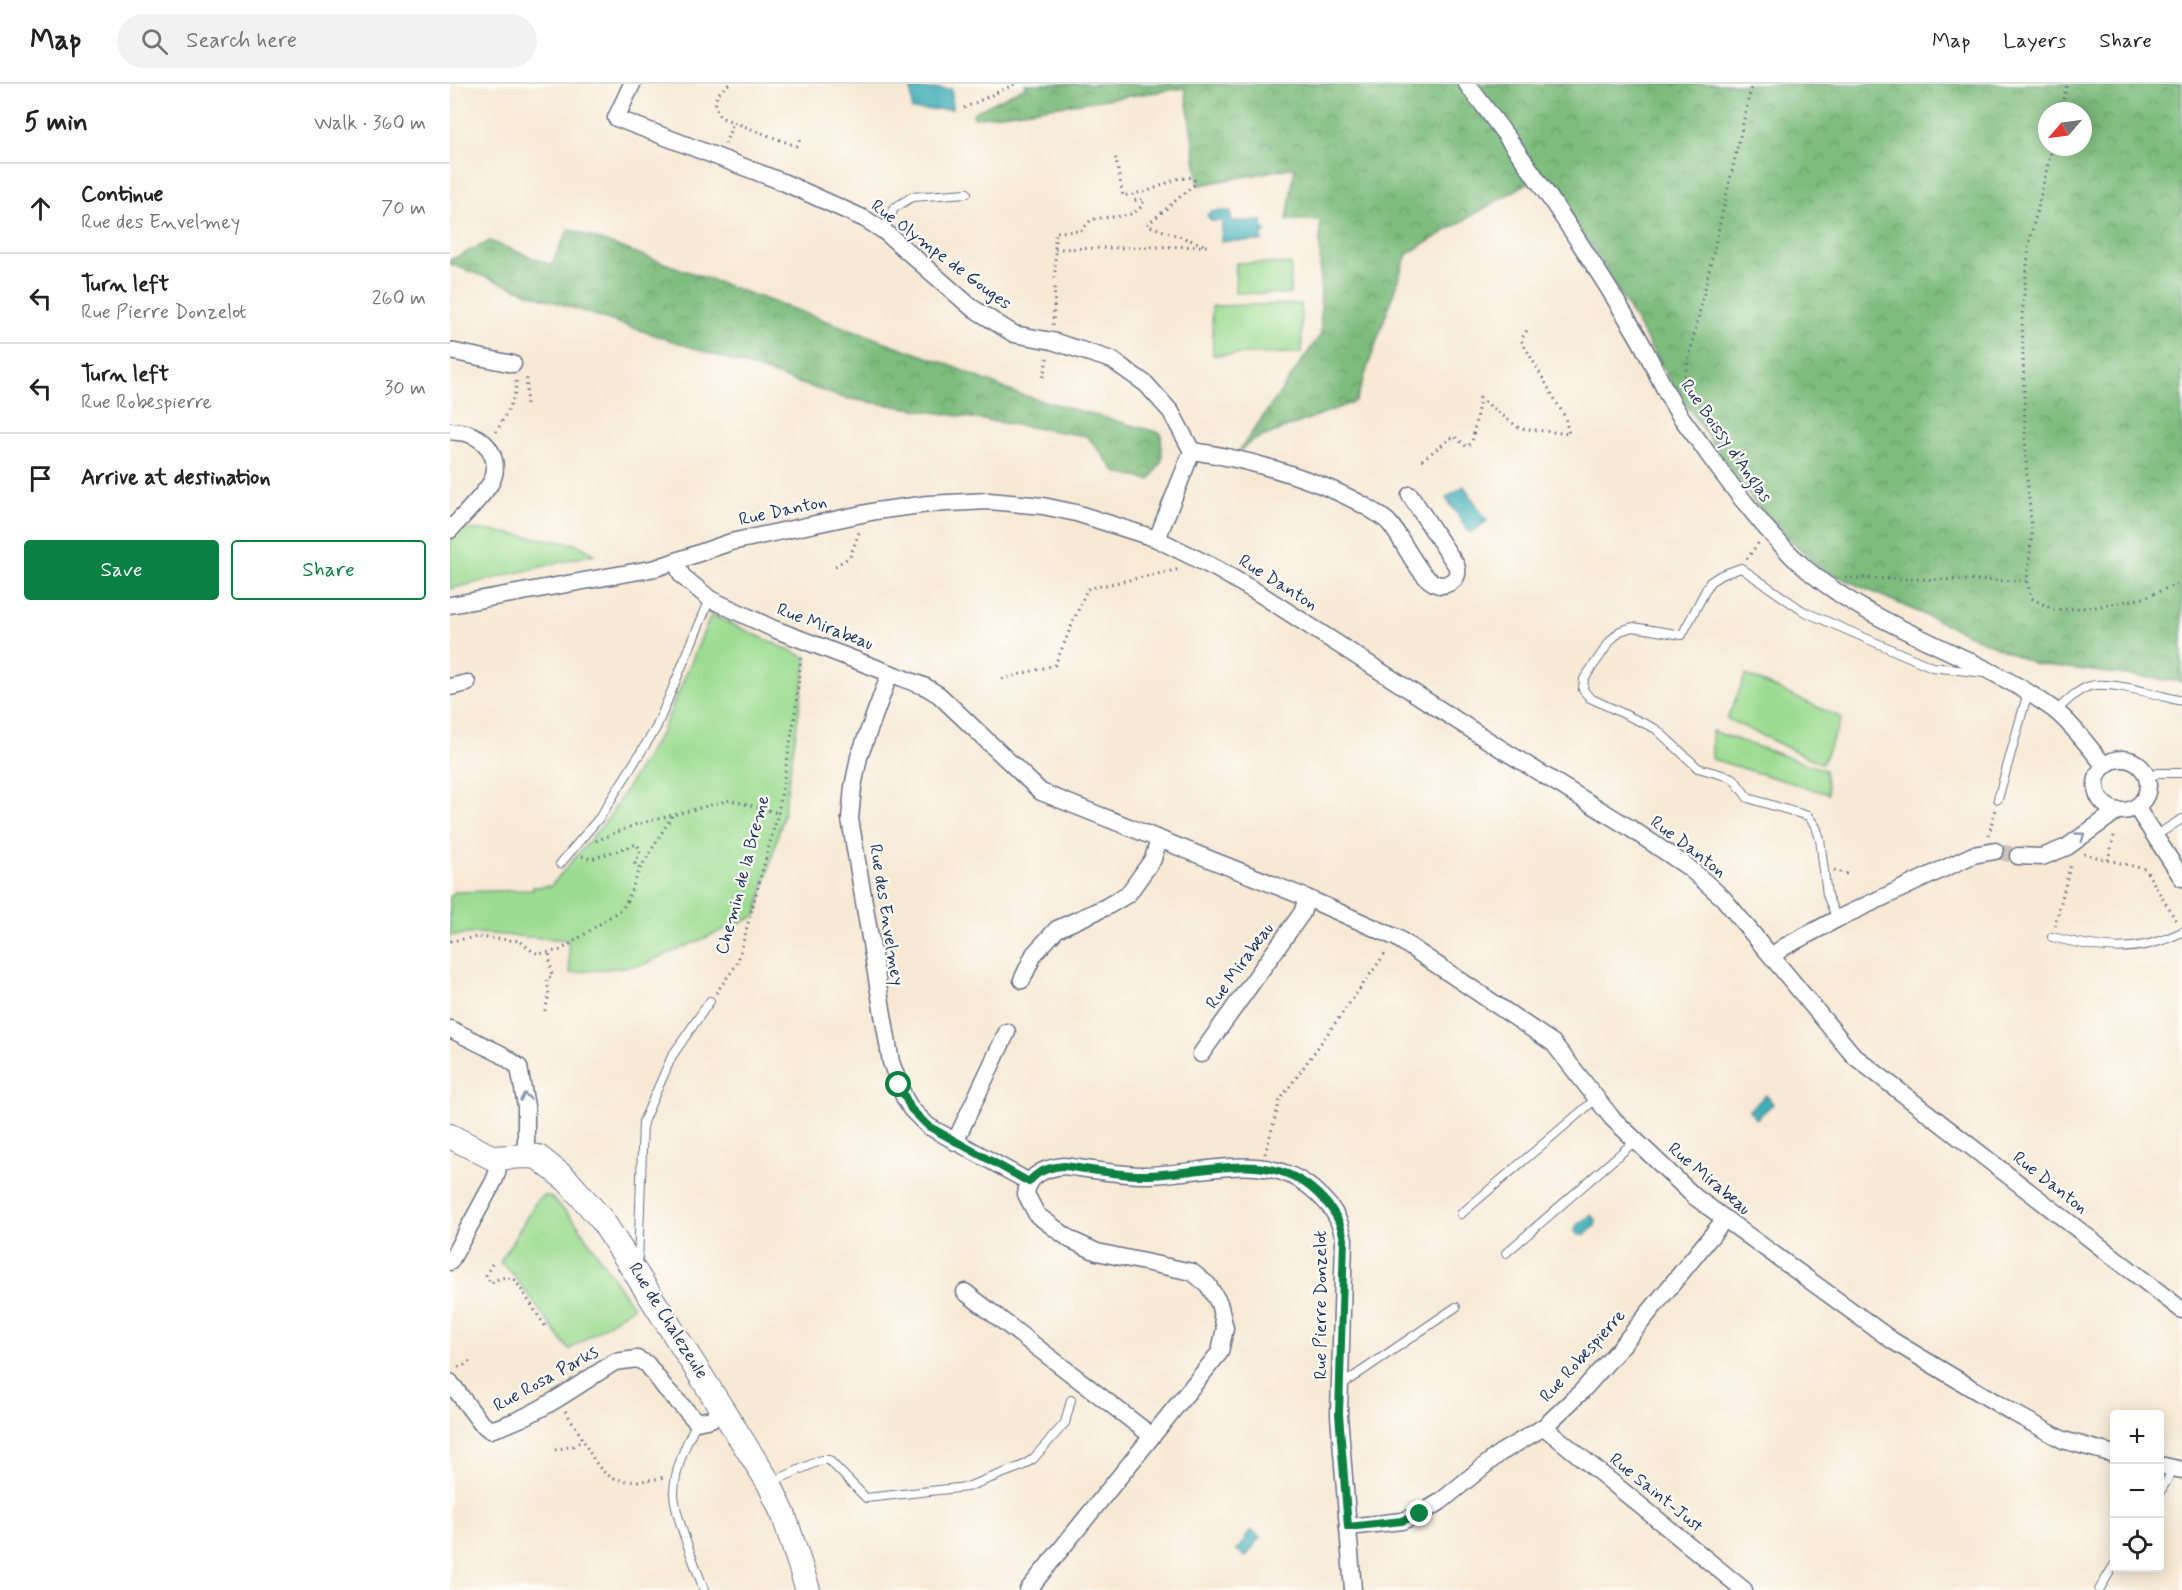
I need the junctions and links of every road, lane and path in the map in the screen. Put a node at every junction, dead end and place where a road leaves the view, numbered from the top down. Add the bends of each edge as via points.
1 (632, 84) edge
2 (729, 84) edge
3 (1015, 84) edge
4 (1467, 84) edge
5 (1752, 84) edge
6 (2067, 84) edge
7 (2063, 102) edge
8 (964, 108) dead end
9 (733, 123) junction
10 (802, 136) dead end
11 (1115, 155) dead end
12 (2050, 156) edge
13 (720, 157) junction
14 (967, 193) dead end
15 (1132, 201) dead end
16 (884, 231) junction
17 (1055, 249) junction
18 (1055, 278) dead end
19 (1529, 327) dead end
20 (450, 351) edge
21 (513, 364) dead end
22 (526, 383) dead end
23 (517, 386) dead end
24 (526, 404) dead end
25 (1677, 410) junction
26 (450, 431) edge
27 (488, 446) junction
28 (1192, 451) junction
29 (1422, 459) dead end
30 (1410, 495) dead end
31 (450, 530) edge
32 (1768, 531) junction
33 (860, 533) dead end
34 (1157, 539) junction
35 (675, 562) junction
36 (835, 566) dead end
37 (1741, 567) junction
38 (1181, 569) dead end
39 (1817, 577) junction
40 (2026, 580) junction
41 (2182, 582) edge
42 (710, 599) junction
43 (450, 605) edge
44 (890, 673) junction
45 (1999, 675) junction
46 (799, 676) dead end
47 (1002, 679) dead end
48 (467, 683) dead end
49 (450, 687) edge
50 (2028, 692) junction
51 (2182, 701) edge
52 (2056, 711) junction
53 (2105, 766) junction
54 (2182, 773) edge
55 (2147, 778) junction
56 (1998, 799) dead end
57 (2125, 810) junction
58 (778, 813) junction
59 (672, 816) junction
60 (2182, 819) edge
61 (2155, 836) junction
62 (1159, 839) junction
63 (572, 851) junction
64 (1995, 851) tunnel mouth
65 (2073, 852) dead end
66 (2018, 856) tunnel mouth
67 (2108, 860) junction
68 (2070, 863) dead end
69 (560, 864) dead end
70 (640, 868) junction
71 (2182, 878) edge
72 (1307, 898) junction
73 (1837, 919) junction
74 (2182, 931) edge
75 (2052, 937) joint
76 (1397, 938) junction
77 (450, 941) edge
78 (549, 952) junction
79 (1772, 956) junction
80 (1022, 980) dead end
81 (710, 1001) joint
82 (545, 1011) dead end
83 (450, 1029) edge
84 (1007, 1032) dead end
85 (1201, 1054) dead end
86 (1597, 1098) junction
87 (450, 1136) edge
88 (1635, 1141) junction
89 (956, 1142) junction
90 (526, 1156) junction
91 (499, 1159) junction
92 (1263, 1167) junction
93 (1029, 1182) junction
94 (1461, 1214) dead end
95 (1725, 1219) junction
96 (1506, 1253) dead end
97 (450, 1262) edge
98 (492, 1264) dead end
99 (637, 1273) junction
100 (965, 1292) dead end
101 (1456, 1307) dead end
102 (2182, 1310) edge
103 (547, 1329) dead end
104 (472, 1360) dead end
105 (463, 1366) dead end
106 (450, 1382) edge
107 (1340, 1386) junction
108 (1071, 1400) dead end
109 (561, 1406) dead end
110 (724, 1410) junction
111 (697, 1422) junction
112 (1544, 1427) junction
113 (1152, 1436) junction
114 (582, 1441) junction
115 (555, 1450) dead end
116 (2110, 1453) edge
117 (2171, 1468) edge
118 (676, 1478) junction
119 (769, 1484) junction
120 (2164, 1486) edge
121 (1348, 1527) junction
122 (2111, 1572) edge
123 (704, 1590) edge
124 (808, 1590) edge
125 (1028, 1590) edge
126 (1353, 1590) edge
127 (1744, 1590) edge
128 (2099, 1590) edge

1 - 13 street, Rue Olympe de Gouges via 616,118
2 - 9 path via 716,96 715,107 720,117
3 - 8 path
4 - 25 street, Rue Boissy d'Anglas via 1516,147 1584,249 1636,332
5 - 25 path
6 - 7 path
9 - 10 path via 796,146
9 - 13 path
11 - 17 path via 1123,196 1192,177 1194,185 1147,225 1207,246
12 - 40 path via 2029,244 2022,316 2032,534
13 - 16 street, Rue Olympe de Gouges via 840,207
14 - 16 lane via 912,197 894,208
15 - 17 path via 1144,199 1143,205 1130,214 1091,220 1081,231 1055,232
16 - 28 street, Rue Olympe de Gouges via 971,307 1014,333 1052,340 1112,360 1146,384 1171,412
17 - 18 path
19 - 29 path via 1521,340 1565,417 1569,434 1519,428 1480,398 1472,442 1467,447 1454,436
20 - 21 street
22 - 24 path
23 - 27 path
25 - 32 street, Rue Boissy d'Anglas
26 - 27 street via 471,435
27 - 31 street via 496,472 489,486
28 - 30 street via 1286,472 1347,496 1391,524 1430,583 1449,584 1456,578 1456,565
28 - 34 street
32 - 37 path
32 - 39 street, Rue Boissy d'Anglas
33 - 36 path via 850,557
34 - 35 street, Rue Danton via 1076,513 989,501 876,510 731,542
34 - 79 street, Rue Danton via 1260,594 1688,867 1724,898
35 - 42 street, Rue Mirabeau via 682,576
35 - 43 street
37 - 45 lane via 1803,611 1932,667
37 - 73 lane via 1710,582 1682,635 1633,627 1620,631 1584,679 1583,690 1590,698 1656,729 1698,768 1733,778 1748,798 1808,816 1820,839 1827,895
38 - 47 path via 1087,589 1055,665
39 - 40 path
39 - 45 street, Rue Boissy d'Anglas via 1875,615
40 - 41 path via 2031,598 2054,610 2143,598
42 - 44 street, Rue Mirabeau via 774,629
42 - 63 lane via 656,728 600,817
44 - 62 street, Rue Mirabeau via 939,695 1041,792
44 - 89 street, Rue des Envelmey via 859,757 850,819 891,1062 911,1109 928,1126
45 - 50 street, Rue Boissy d'Anglas
46 - 58 path, Chemin de la Breme
48 - 49 street
50 - 52 street, Rue Boissy d'Anglas
50 - 56 lane
51 - 52 lane via 2106,684 2077,692
52 - 53 street, Rue Boissy d'Anglas
53 - 55 street via 2117,760 2134,762
53 - 57 street via 2098,777 2098,794 2109,807
54 - 55 lane via 2158,773
55 - 57 street via 2145,798
57 - 61 street
66 -> 57 street via 2042,856 2067,846
57 - 67 path
58 - 59 path via 730,800
58 - 81 path, Chemin de la Breme via 737,964
59 - 63 path via 634,825
59 - 70 path
60 - 61 lane
61 - 71 street
62 - 72 street, Rue Mirabeau
62 - 80 street via 1153,859 1128,894 1057,929 1034,954
63 - 69 lane
63 - 70 path via 591,859 637,844 640,851 635,864
64 - 73 street via 1973,855
65 - 67 path
67 - 74 path via 2145,869
68 - 75 path
70 - 78 path via 622,909 571,945
72 - 76 street, Rue Mirabeau
72 - 85 street, Rue Mirabeau via 1302,913
73 - 79 street
74 - 75 lane via 2144,947 2120,949
76 - 86 street, Rue Mirabeau via 1552,1043
76 - 92 path via 1280,1100
77 - 78 path via 477,937 520,941 539,954
78 - 82 path via 552,977 547,978 549,995
79 - 102 street, Rue Danton via 1854,1056
81 - 99 lane via 672,1056 643,1122
90 -> 83 street via 526,1106 519,1067
84 - 89 street
86 - 88 street, Rue Mirabeau
86 - 94 lane
87 - 91 street
88 - 95 street, Rue Mirabeau via 1695,1197
88 - 96 lane
89 - 93 street, Rue des Envelmey
90 - 91 street
90 - 99 street, Rue de Chalezeule via 538,1157 567,1180 602,1220
91 - 97 street via 497,1173
92 - 93 street, Rue Pierre Donzelot via 1232,1166 1145,1175 1064,1166 1043,1171
92 - 107 street, Rue Pierre Donzelot via 1312,1188 1340,1221 1344,1239
93 - 113 street via 1026,1194 1036,1215 1071,1240 1097,1252 1192,1272 1208,1285 1219,1304 1224,1328 1220,1352
95 - 112 street, Rue Robespierre via 1620,1348
95 - 116 street, Rue Mirabeau via 1899,1344 2063,1440
98 - 103 path via 486,1275 491,1284 498,1278 514,1280
99 - 110 street, Rue de Chalezeule
100 - 113 street
101 - 107 lane
104 - 105 path
106 - 111 street, Rue Rosa Parks via 490,1430 528,1415 615,1362 637,1359 647,1364
107 - 121 street, Rue Pierre Donzelot
108 - 119 lane via 1065,1423 1033,1459 967,1486 866,1498 828,1460
109 - 114 path
110 - 111 street
110 - 119 street, Rue de Chalezeule
111 - 118 lane
112 - 121 street, Rue Robespierre via 1500,1453 1420,1514 1402,1521
112 - 127 street, Rue Saint-Just
113 - 125 street
114 - 115 path
114 - 118 path via 597,1465 613,1478 634,1482
117 - 120 lane
118 - 123 lane via 676,1508
119 - 124 street, Rue de Chalezeule via 784,1516
121 - 126 street, Rue Pierre Donzelot
122 - 128 lane

